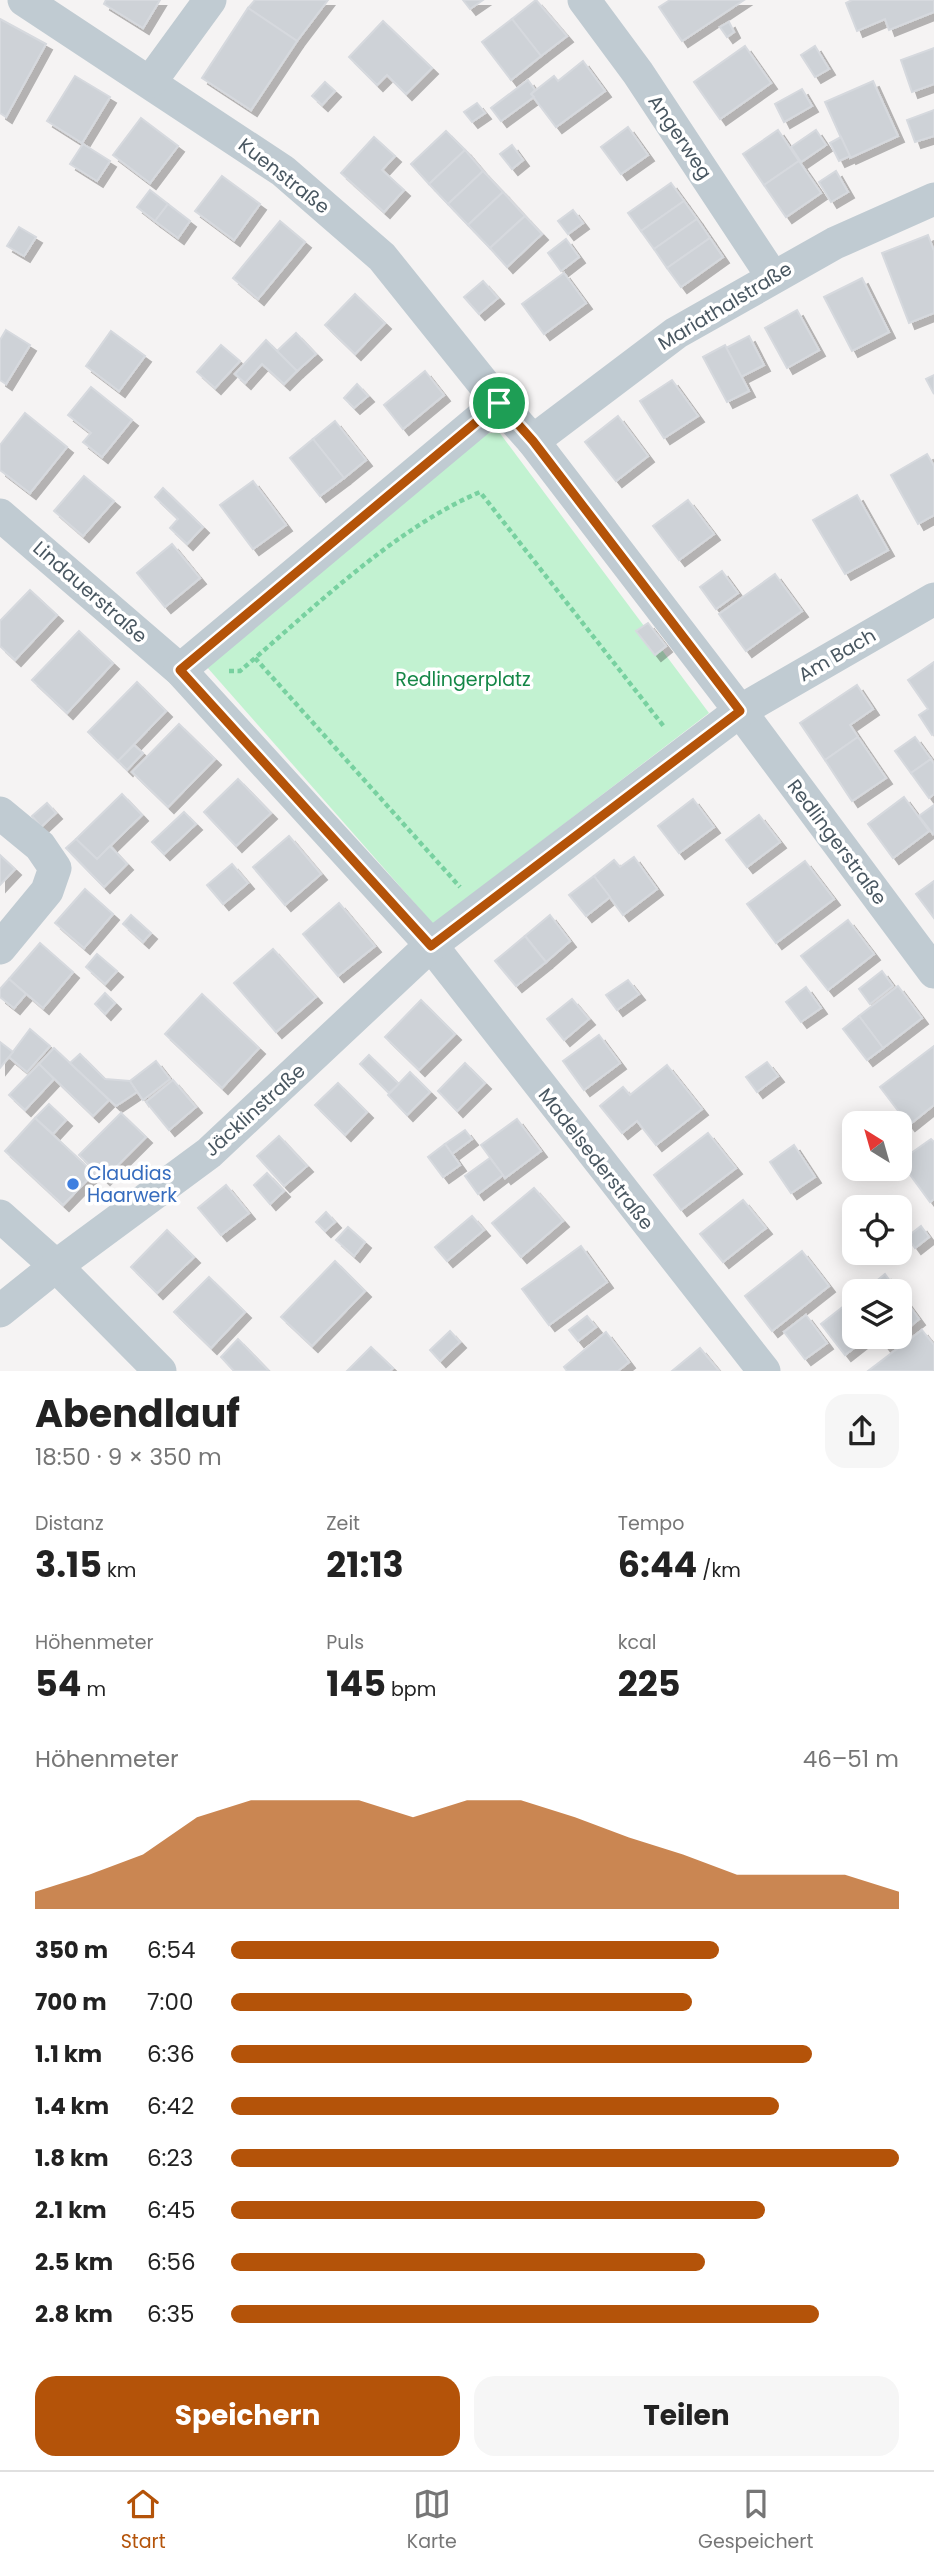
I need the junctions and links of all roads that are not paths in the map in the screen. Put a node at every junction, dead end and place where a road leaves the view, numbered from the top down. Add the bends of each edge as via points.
1 (24, 0) edge
2 (210, 0) edge
3 (584, 0) edge
4 (152, 81) junction
5 (934, 199) edge
6 (772, 276) junction
7 (499, 403) junction
8 (533, 441) junction
9 (0, 515) edge
10 (934, 599) edge
11 (180, 670) junction
12 (740, 711) junction
13 (0, 813) edge
14 (431, 946) junction
15 (0, 948) edge
16 (934, 972) edge
17 (0, 1216) edge
18 (56, 1266) junction
19 (0, 1311) edge
20 (160, 1371) edge
21 (764, 1371) edge

1 - 4 street, Kuenstraße
2 - 4 street
3 - 6 street, Angerweg via 638,73
4 - 7 street, Kuenstraße via 283,171 382,257
5 - 6 street, Mariathalstraße
6 - 8 street, Mariathalstraße via 676,333
7 - 8 street
7 - 11 street
8 - 12 street
9 - 11 street, Lindauerstraße
10 - 12 street, Am Bach
11 - 14 street
12 - 14 street
12 - 16 street, Redlingerstraße
13 - 15 street via 40,846 55,868 47,891
14 - 18 street, Jäcklinstraße via 209,1153
14 - 21 street, Madelsederstraße
17 - 18 street
18 - 19 street, Jäcklinstraße
18 - 20 street

